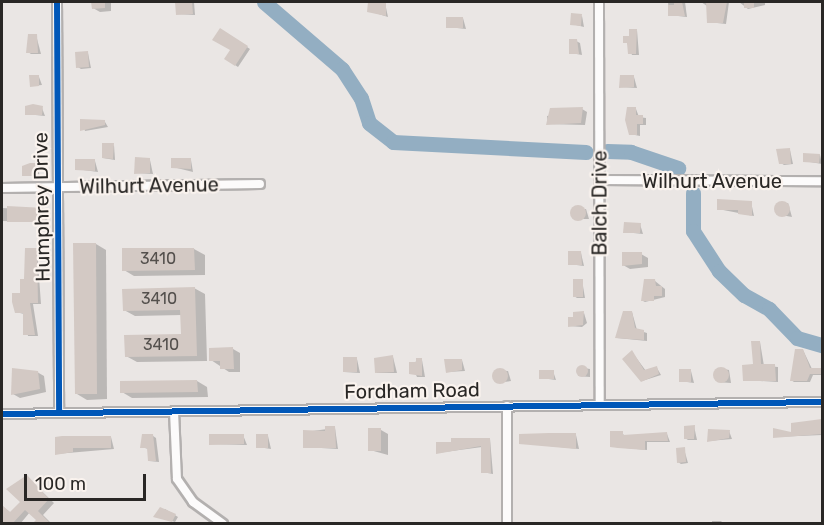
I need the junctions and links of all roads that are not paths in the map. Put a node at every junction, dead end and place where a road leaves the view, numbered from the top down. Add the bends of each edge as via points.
1 (57, 2) edge
2 (599, 2) edge
3 (601, 180) junction
4 (822, 181) edge
5 (260, 184) dead end
6 (2, 188) edge
7 (59, 188) junction
8 (822, 402) edge
9 (600, 404) junction
10 (507, 406) junction
11 (174, 411) junction
12 (59, 413) junction
13 (2, 414) edge
14 (223, 524) edge
15 (507, 524) edge

1 - 7 street, Humphrey Drive
2 - 3 street, Balch Drive
3 - 4 street, Wilhurt Avenue
3 - 9 street, Balch Drive
5 - 7 street, Wilhurt Avenue
6 - 7 street, Wilhurt Avenue
7 - 12 street, Humphrey Drive
8 - 9 street, Fordham Road
9 - 10 street, Fordham Road
10 - 11 street, Fordham Road
10 - 15 street
11 - 12 street, Fordham Road
11 - 14 street via 177,479 193,502
12 - 13 street, Fordham Road

